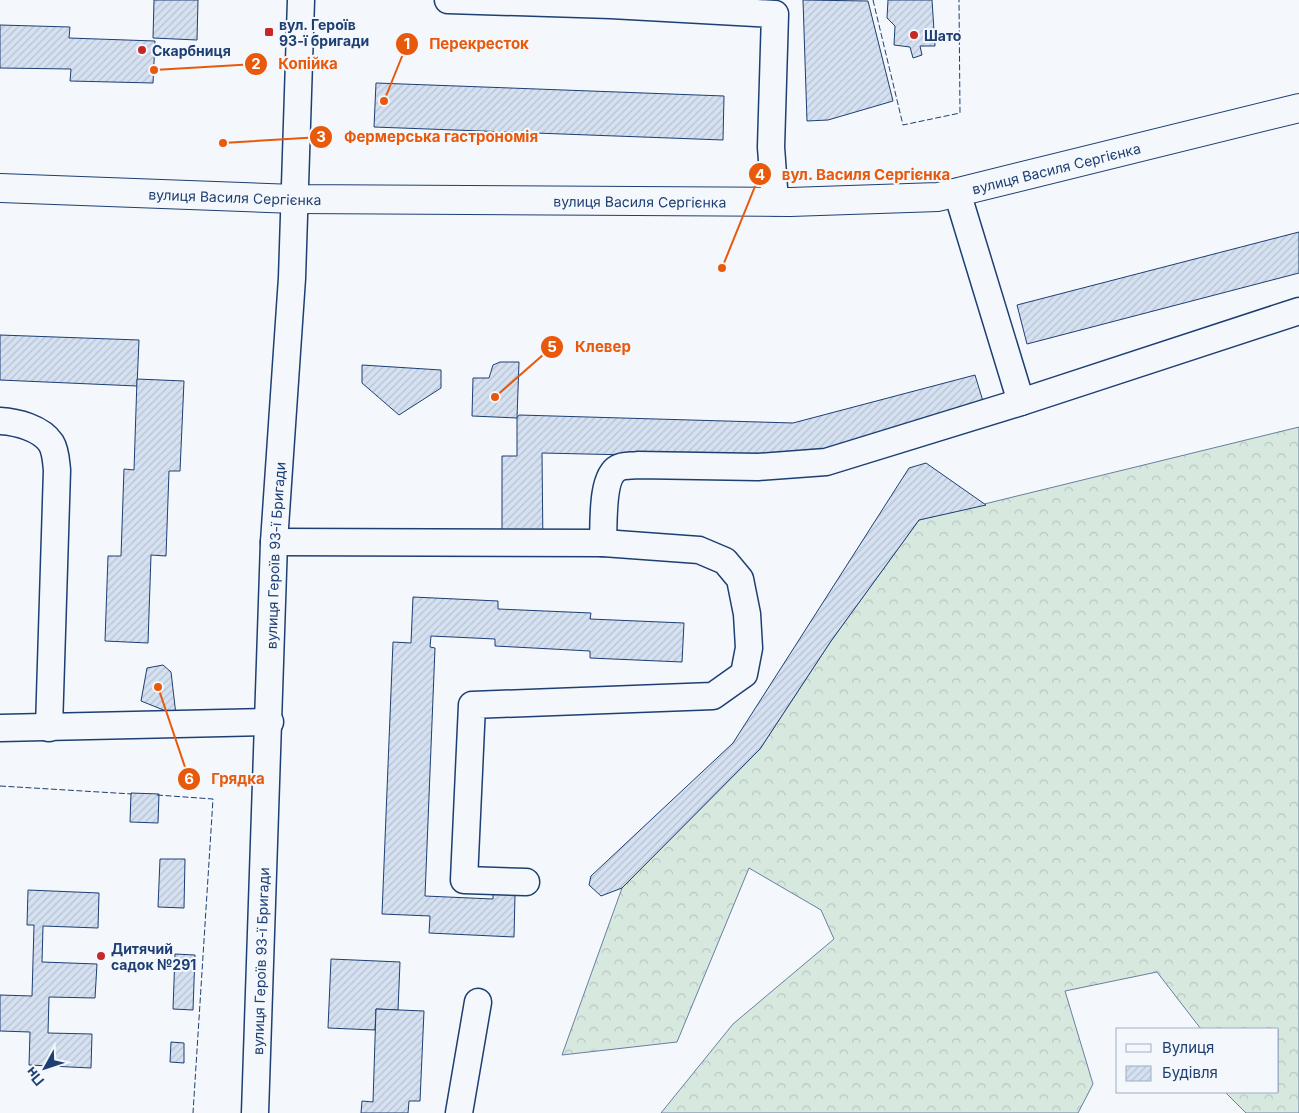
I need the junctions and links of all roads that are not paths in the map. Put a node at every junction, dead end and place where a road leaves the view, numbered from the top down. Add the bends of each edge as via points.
1 (301, 0) edge
2 (448, 0) edge
3 (489, 1) edge
4 (1299, 108) edge
5 (0, 188) edge
6 (957, 192) junction
7 (295, 199) junction
8 (775, 202) junction
9 (1299, 311) edge
10 (1021, 402) junction
11 (0, 421) edge
12 (274, 542) junction
13 (603, 543) junction
14 (270, 722) junction
15 (0, 728) edge
16 (48, 728) junction
17 (526, 882) dead end
18 (478, 1002) dead end
19 (255, 1113) edge
20 (460, 1113) edge

1 - 7 street, вулиця Героїв 93-ї Бригади
2 - 3 street
3 - 8 street via 775,14 771,147
4 - 6 main road, вулиця Василя Сергієнка
5 - 7 main road, вулиця Василя Сергієнка
6 - 8 main road, вулиця Василя Сергієнка via 938,197
6 - 10 street
7 - 8 main road, вулиця Василя Сергієнка
7 - 12 street, вулиця Героїв 93-ї Бригади
9 - 10 street
10 - 13 street via 826,462 778,466 619,467 609,477 606,490
11 - 16 street via 31,428 50,442 55,456
12 - 13 street
12 - 14 street, вулиця Героїв 93-ї Бригади
13 - 17 street via 699,550 725,561 740,579 747,614 749,648 744,674 714,696 472,705 464,880
14 - 16 street
14 - 19 street, вулиця Героїв 93-ї Бригади
15 - 16 street
18 - 20 street

